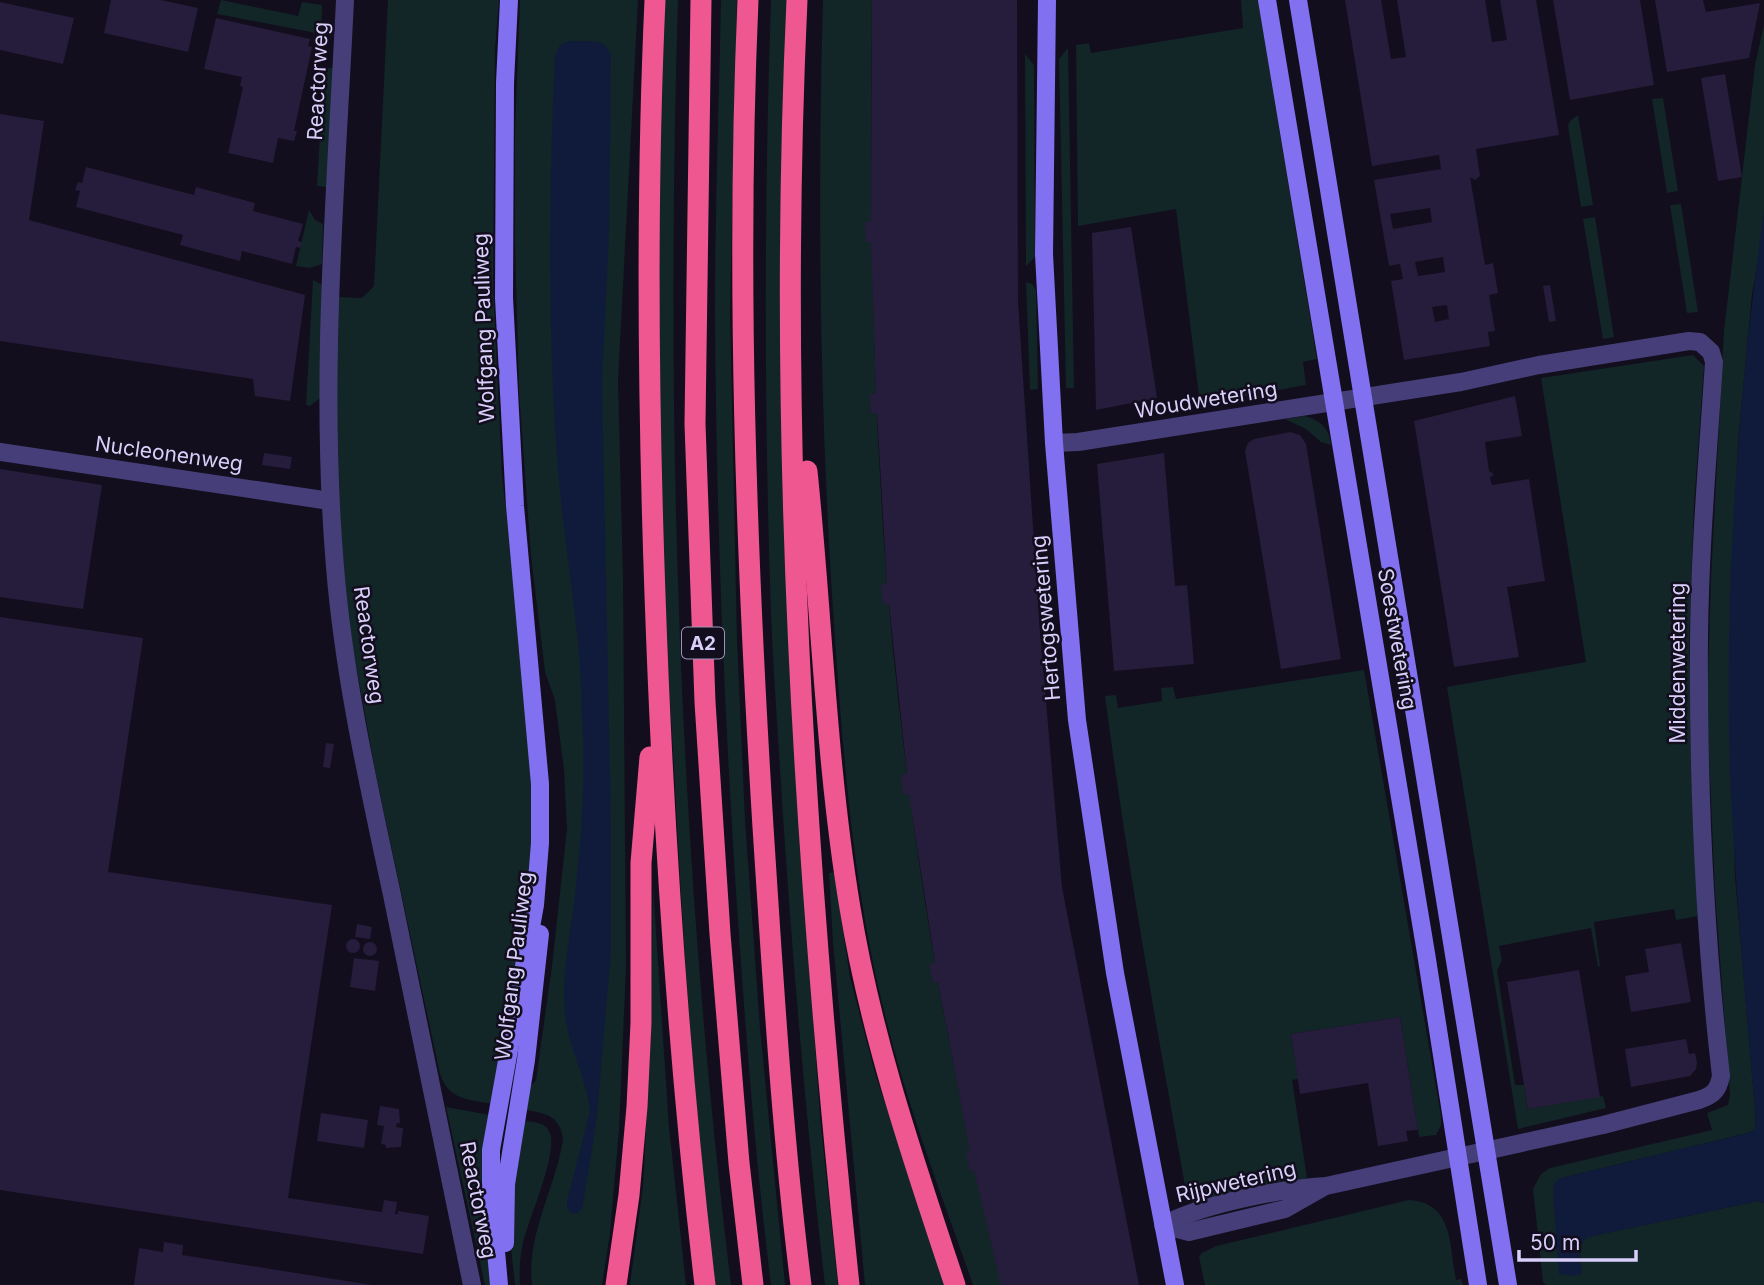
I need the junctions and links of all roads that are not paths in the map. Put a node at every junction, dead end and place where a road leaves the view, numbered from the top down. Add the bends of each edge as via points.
1 (345, 0) edge
2 (509, 0) edge
3 (655, 0) edge
4 (701, 0) edge
5 (748, 0) edge
6 (797, 0) edge
7 (1047, 0) edge
8 (1267, 0) edge
9 (1298, 0) edge
10 (792, 333) junction
11 (1364, 397) junction
12 (1334, 402) junction
13 (1054, 443) junction
14 (0, 452) edge
15 (331, 501) junction
16 (530, 654) junction
17 (657, 673) junction
18 (1487, 1150) junction
19 (1458, 1156) junction
20 (1163, 1225) junction
21 (472, 1285) edge
22 (499, 1285) edge
23 (510, 1285) edge
24 (616, 1285) edge
25 (705, 1285) edge
26 (753, 1285) edge
27 (801, 1285) edge
28 (849, 1285) edge
29 (956, 1285) edge
30 (1175, 1285) edge
31 (1479, 1285) edge
32 (1508, 1285) edge

1 - 15 street, Reactorweg via 328,360
2 - 16 main road, Wolfgang Pauliweg via 505,310 515,506
3 - 17 highway, A2 via 649,368
4 - 26 highway, A2 via 695,424 705,702 721,947
5 - 27 highway, A2 via 744,363 755,701 776,1037
6 - 10 highway
7 - 13 main road, Hertogswetering via 1044,254
8 - 12 main road, Soestwetering
9 - 11 main road, Soestwetering
10 - 28 highway via 807,798
10 - 29 highway via 838,829 850,909 865,984 913,1162
11 - 12 street, Woudwetering
11 - 18 main road, Soestwetering
11 - 18 street, Middenwetering via 1689,341 1700,342 1714,362 1699,636 1706,922 1719,1086 1713,1095 1699,1100
12 - 13 street, Woudwetering
12 - 19 main road, Soestwetering
13 - 20 main road, Hertogswetering via 1077,720 1115,973
14 - 15 street, Nucleonenweg
15 - 21 street, Reactorweg via 342,633 363,761
16 - 22 main road, Wolfgang Pauliweg via 540,843 534,905 491,1150
16 - 23 main road, Wolfgang Pauliweg via 539,684 551,784 551,842 526,1060 506,1184
17 - 24 highway, A2 via 641,863 637,1107
17 - 25 highway, A2 via 671,922
18 - 19 street, Rijpwetering
18 - 32 main road, Soestwetering
19 - 20 street, Rijpwetering via 1185,1213
19 - 31 main road, Soestwetering
20 - 30 main road, Hertogswetering

